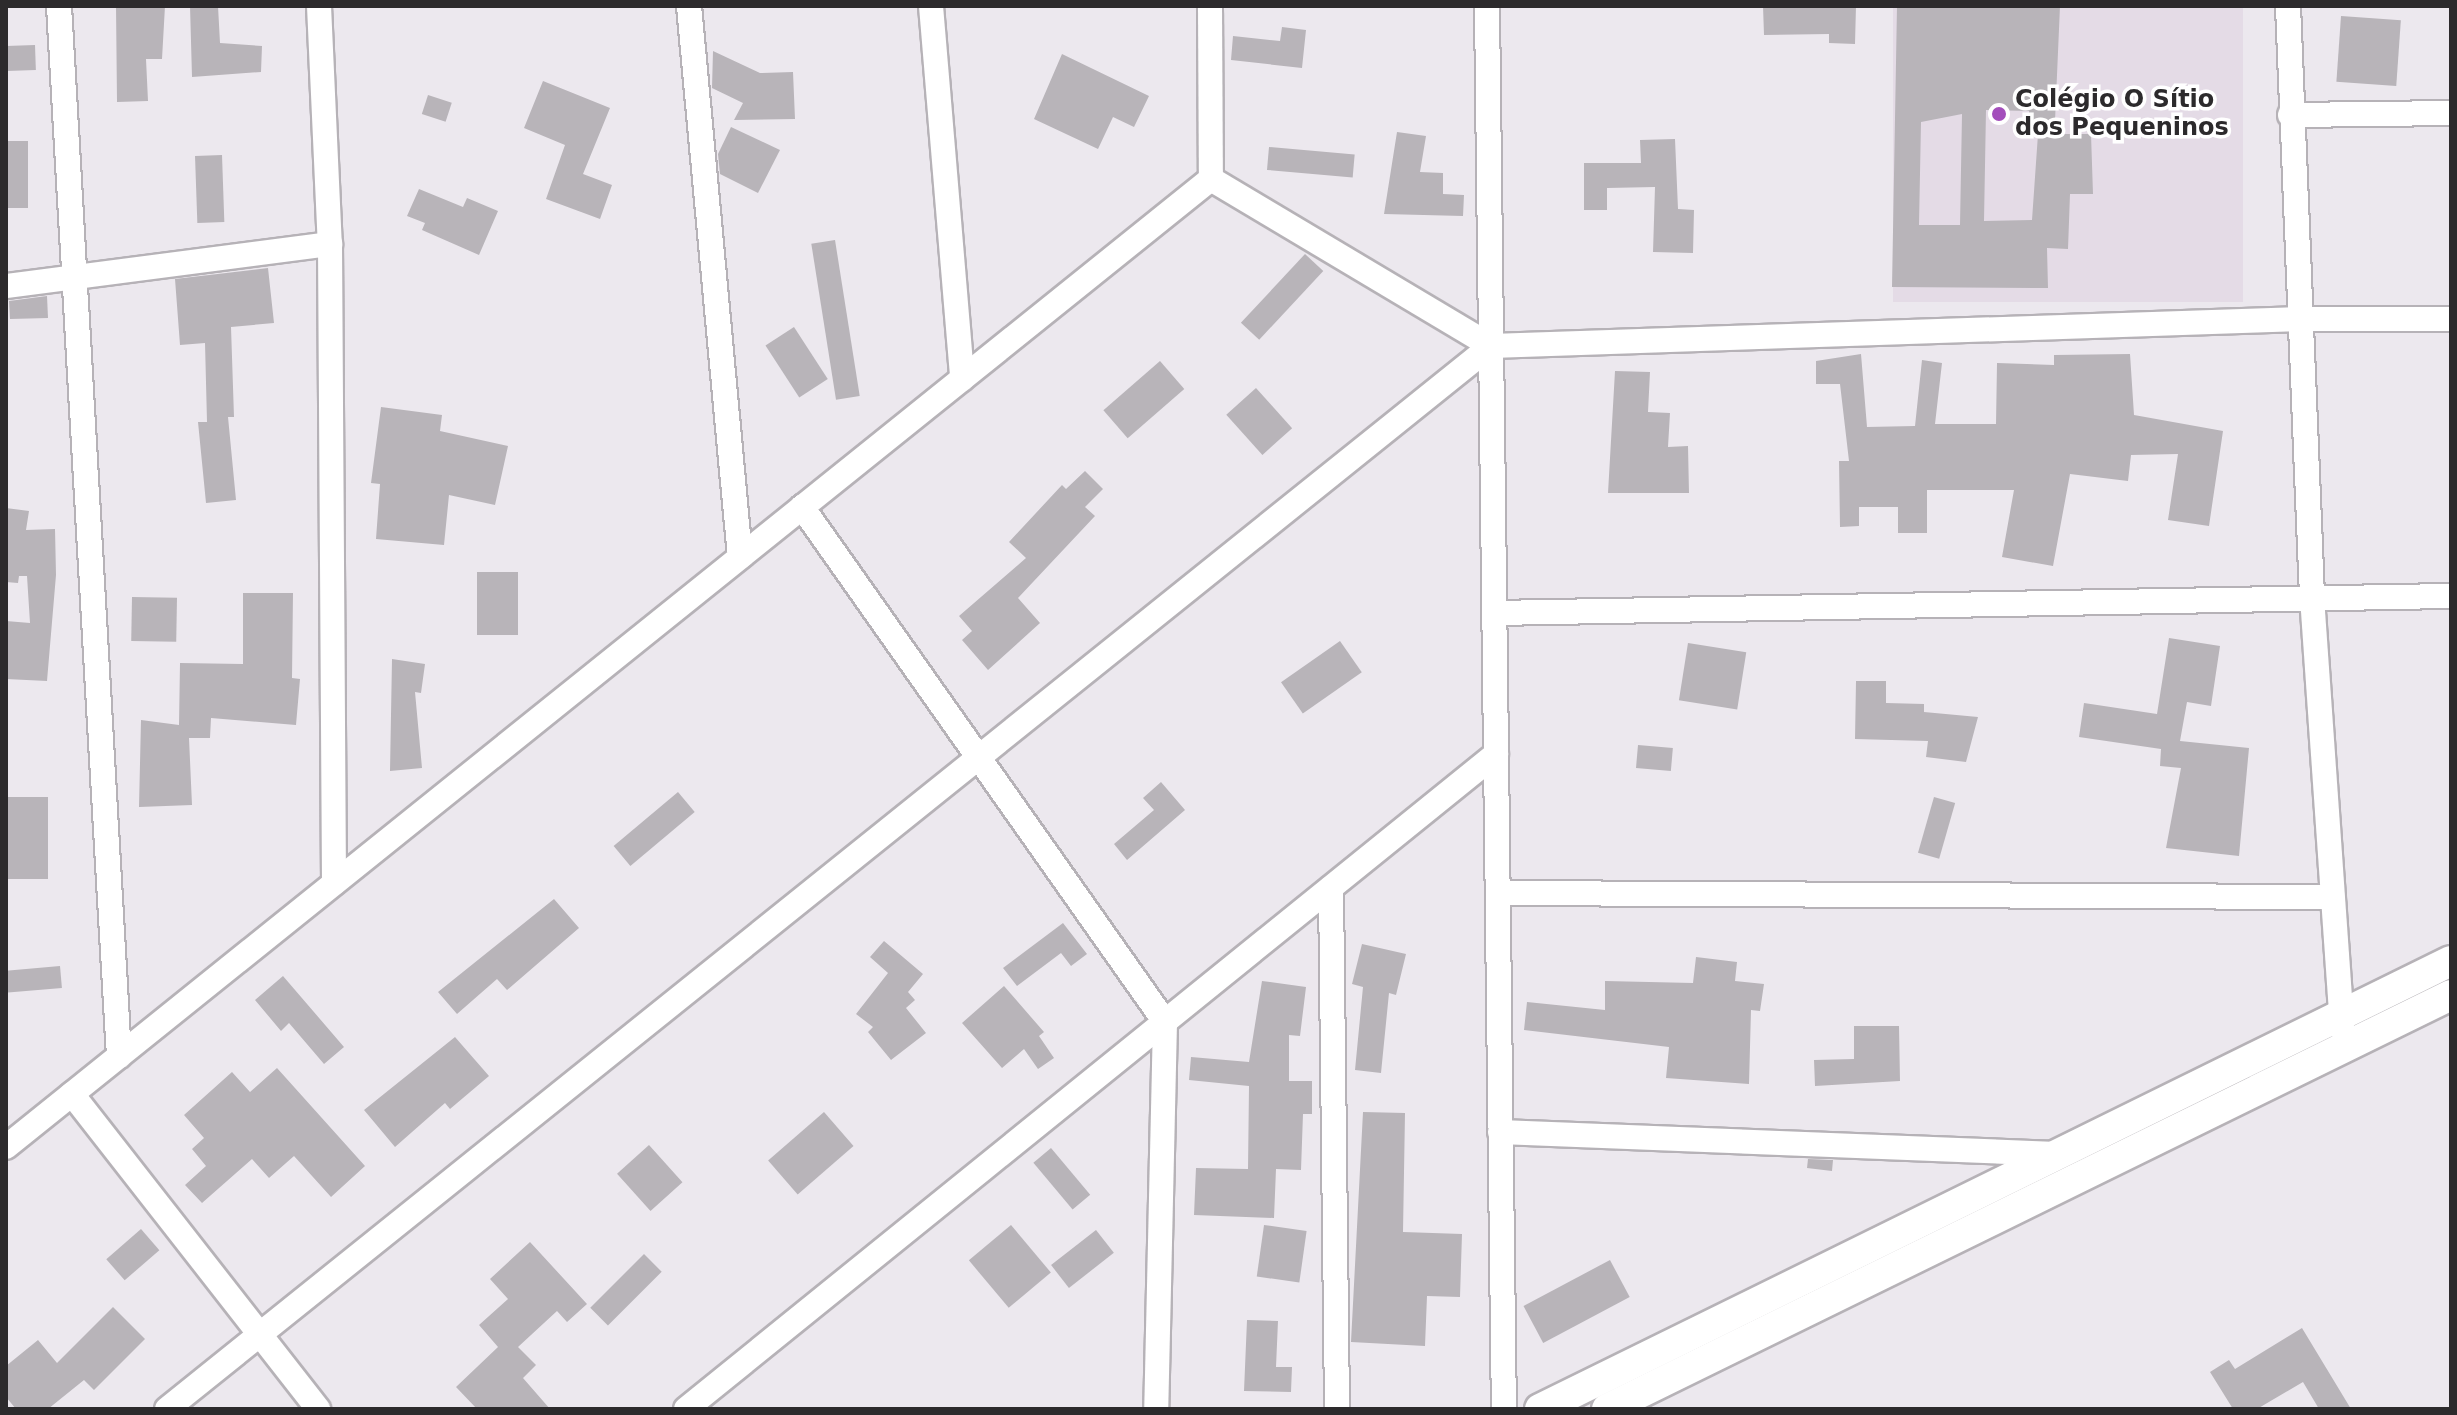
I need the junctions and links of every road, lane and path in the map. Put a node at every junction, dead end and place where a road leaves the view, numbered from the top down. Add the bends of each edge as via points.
1 (59, 6) edge
2 (319, 6) edge
3 (689, 6) edge
4 (931, 6) edge
5 (1210, 6) edge
6 (1487, 6) edge
7 (2288, 6) edge
8 (2451, 113) edge
9 (2290, 115) junction
10 (1211, 179) junction
11 (330, 244) junction
12 (73, 278) junction
13 (6, 286) edge
14 (2302, 319) junction
15 (2451, 319) edge
16 (1491, 346) junction
17 (962, 379) junction
18 (802, 507) junction
19 (740, 557) junction
20 (2451, 596) edge
21 (2312, 597) junction
22 (1494, 613) junction
23 (1496, 754) junction
24 (979, 758) junction
25 (334, 883) junction
26 (1331, 888) junction
27 (1498, 893) junction
28 (2330, 897) junction
29 (2451, 961) edge
30 (2451, 995) edge
31 (2339, 1016) junction
32 (1165, 1022) junction
33 (2345, 1047) junction
34 (119, 1056) junction
35 (72, 1094) junction
36 (1500, 1132) junction
37 (6, 1147) edge
38 (2057, 1154) junction
39 (260, 1335) junction
40 (167, 1409) edge
41 (318, 1409) edge
42 (686, 1409) edge
43 (1156, 1409) edge
44 (1337, 1409) edge
45 (1504, 1409) edge
46 (1540, 1409) edge
47 (1607, 1409) edge

1 - 12 street
2 - 11 street
3 - 19 street
4 - 17 street
5 - 10 street
6 - 16 street
7 - 9 street
8 - 9 street
9 - 14 street
10 - 16 street
10 - 17 street
11 - 12 street
11 - 25 street
12 - 13 street
12 - 34 street
14 - 15 street
14 - 16 street
14 - 21 street
16 - 22 street
16 - 24 street
17 - 18 street
18 - 19 street
18 - 24 street
19 - 25 street
20 - 21 street
21 - 22 street
21 - 28 street
22 - 23 street
23 - 26 street
23 - 27 street
24 - 32 street
24 - 39 street
25 - 34 street
26 - 32 street
26 - 44 street
27 - 28 street
27 - 36 street
28 - 31 street
29 - 31 street
30 - 33 street
31 - 33 street
31 - 38 street
32 - 42 street
32 - 43 street
33 - 47 street
34 - 35 street
35 - 37 street
35 - 39 street
36 - 38 street
36 - 45 street
38 - 46 street
39 - 40 street
39 - 41 street

